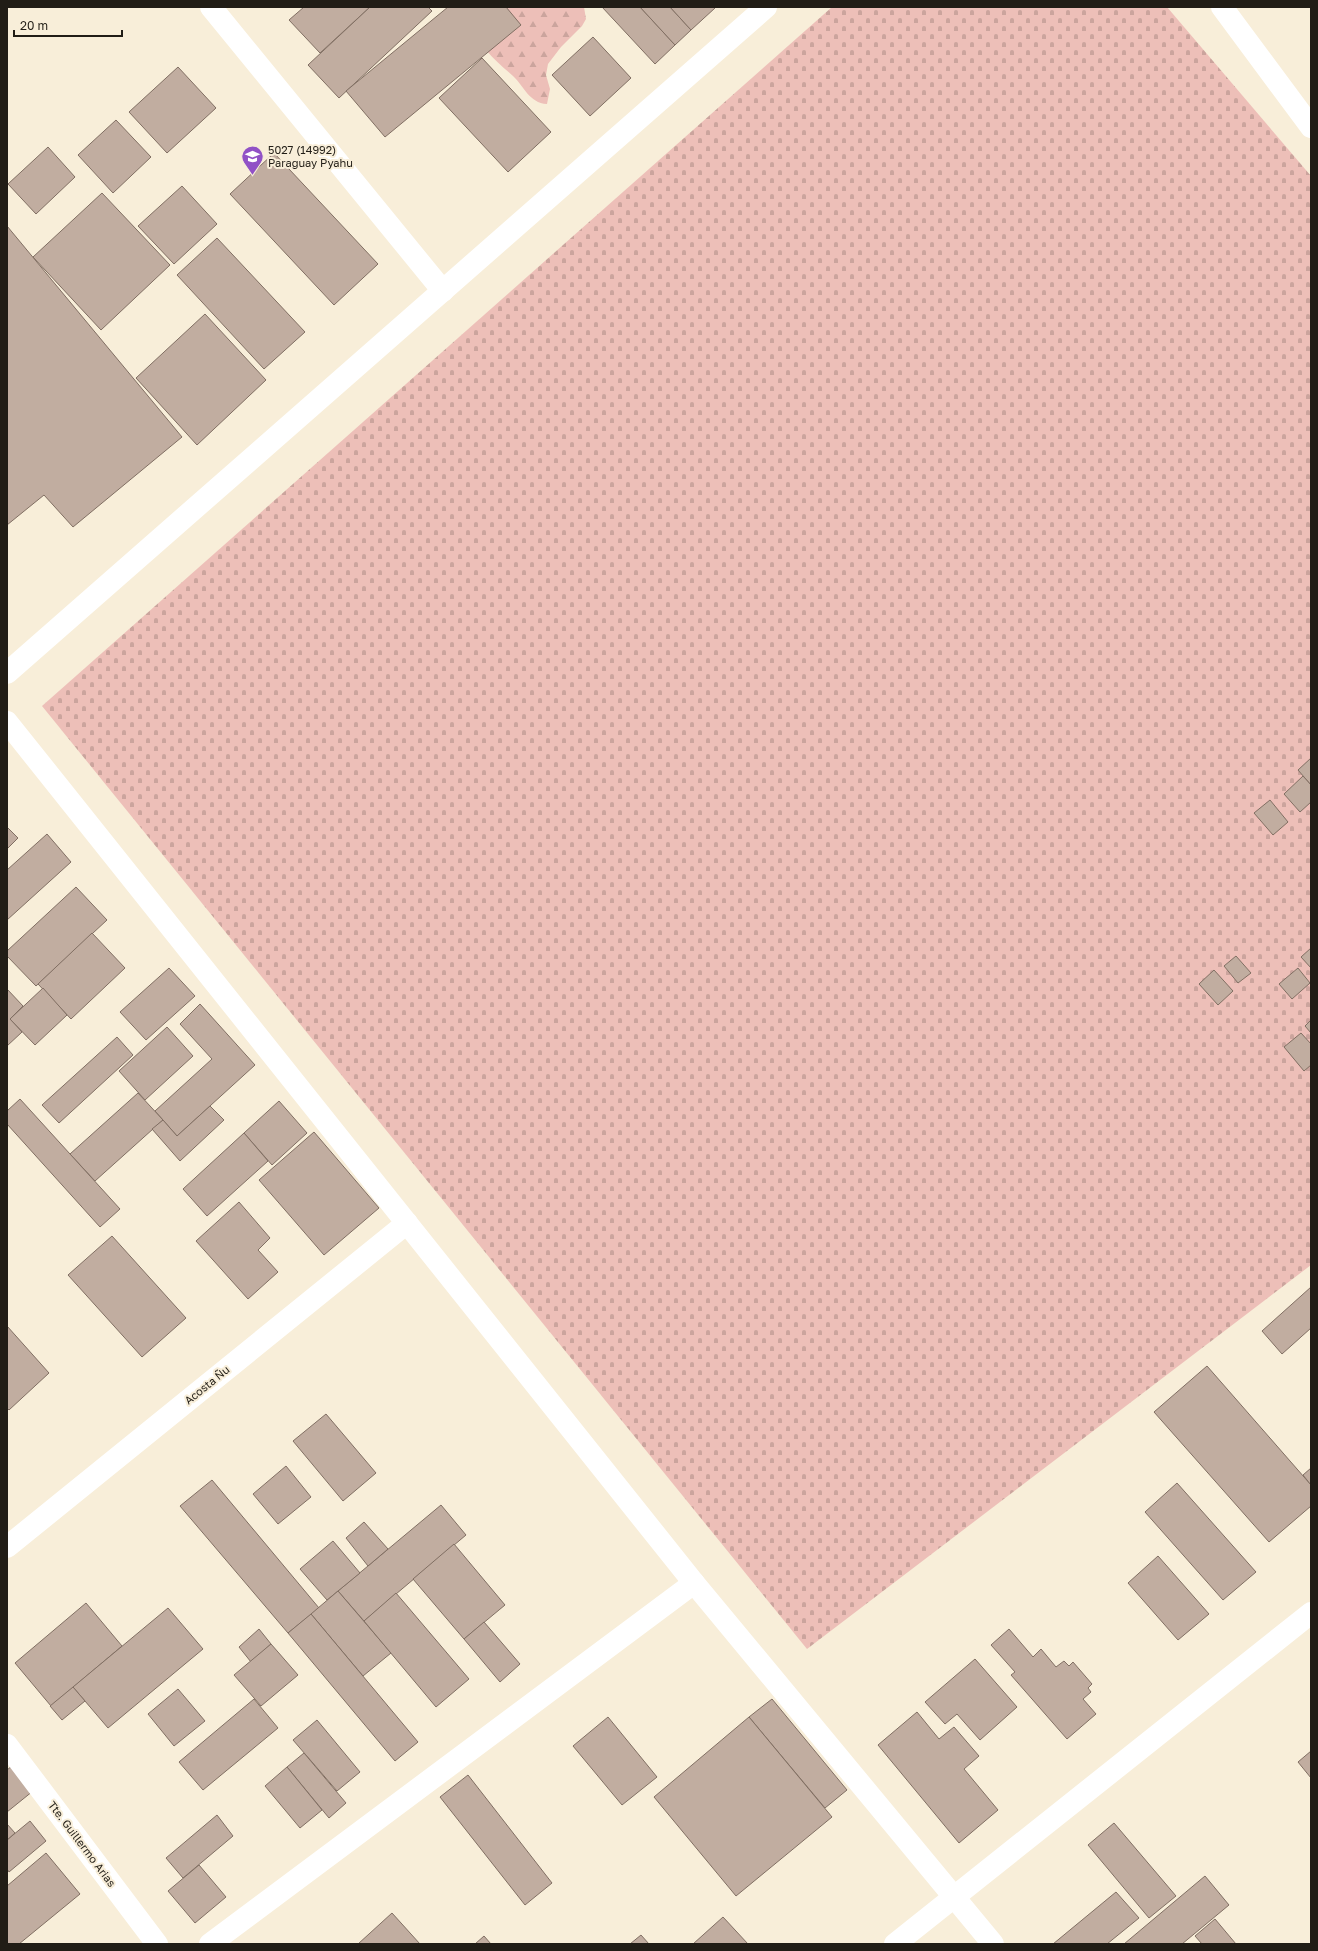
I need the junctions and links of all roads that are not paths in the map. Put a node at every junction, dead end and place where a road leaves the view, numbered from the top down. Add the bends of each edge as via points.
1 (211, 7) edge
2 (766, 7) edge
3 (1222, 7) edge
4 (1311, 126) edge
5 (444, 291) junction
6 (7, 673) edge
7 (7, 722) edge
8 (407, 1223) junction
9 (7, 1546) edge
10 (694, 1583) junction
11 (1311, 1613) edge
12 (7, 1745) edge
13 (953, 1896) junction
14 (157, 1944) edge
15 (210, 1944) edge
16 (895, 1944) edge
17 (993, 1944) edge

1 - 5 street
2 - 5 street
3 - 4 street
5 - 6 street
7 - 8 street
8 - 9 street, Acosta Ñu
8 - 10 street
10 - 13 street
10 - 15 street
11 - 13 street
12 - 14 street, Tte. Guillermo Arias
13 - 16 street
13 - 17 street

